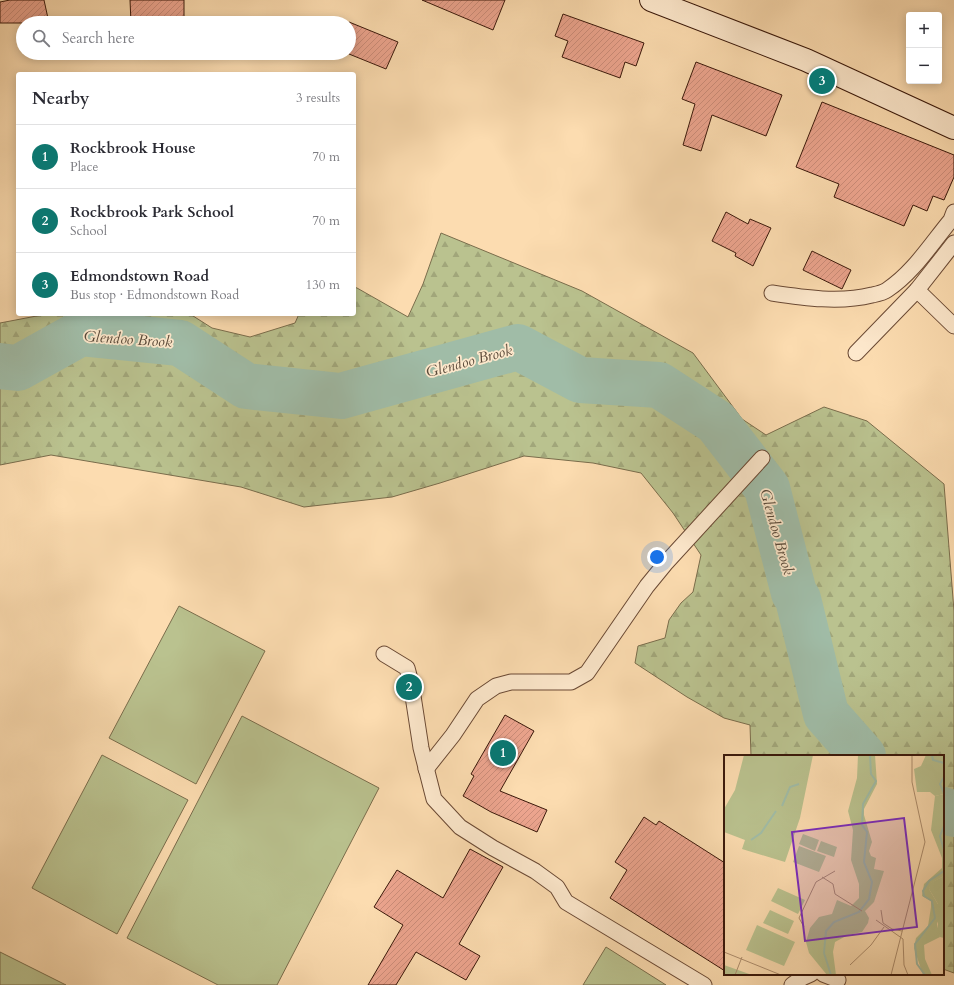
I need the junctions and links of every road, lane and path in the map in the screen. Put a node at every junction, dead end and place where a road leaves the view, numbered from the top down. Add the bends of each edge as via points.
1 (652, 0) edge
2 (954, 128) edge
3 (954, 212) edge
4 (954, 243) edge
5 (917, 290) junction
6 (772, 293) dead end
7 (954, 326) edge
8 (856, 354) dead end
9 (762, 458) dead end
10 (384, 654) dead end
11 (426, 769) junction
12 (809, 975) edge
13 (826, 975) edge
14 (838, 980) dead end
15 (704, 985) edge
16 (792, 985) edge

1 - 2 main road via 806,60
3 - 6 lane via 951,220 910,270 886,291 862,298 834,299
4 - 5 lane
5 - 7 lane
5 - 8 lane
9 - 11 lane via 647,586 587,673 571,682 511,682 496,686 477,699
10 - 11 lane via 407,668
11 - 15 lane via 434,799 460,827 536,871 557,887 566,902
12 - 16 lane
13 - 14 lane

